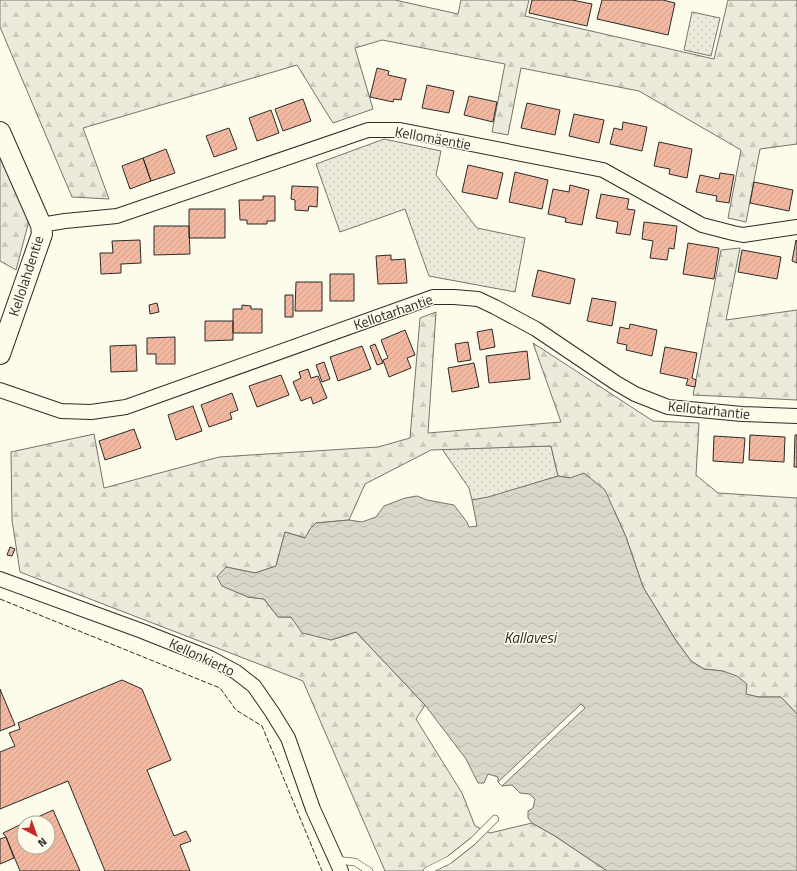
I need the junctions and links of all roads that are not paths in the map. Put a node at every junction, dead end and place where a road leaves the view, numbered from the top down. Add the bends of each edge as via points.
1 (0, 132) edge
2 (41, 225) junction
3 (797, 227) edge
4 (0, 354) edge
5 (0, 390) edge
6 (797, 416) edge
7 (0, 579) edge
8 (495, 819) dead end
9 (339, 865) edge
10 (369, 871) edge
11 (427, 871) edge

1 - 2 street, Kellolahdentie
2 - 3 street, Kellomäentie via 117,216 368,130 400,130 603,170 702,225 733,233 743,235
2 - 4 street, Kellolahdentie via 40,242
5 - 6 street, Kellotarhantie via 61,411 91,412 126,407 433,297 454,297 478,299 495,307 536,329 635,394 668,407
7 - 9 street, Kellonkierto via 210,658 236,672 254,686 288,738 313,809
8 - 11 lane via 449,860
9 - 10 lane via 355,862

